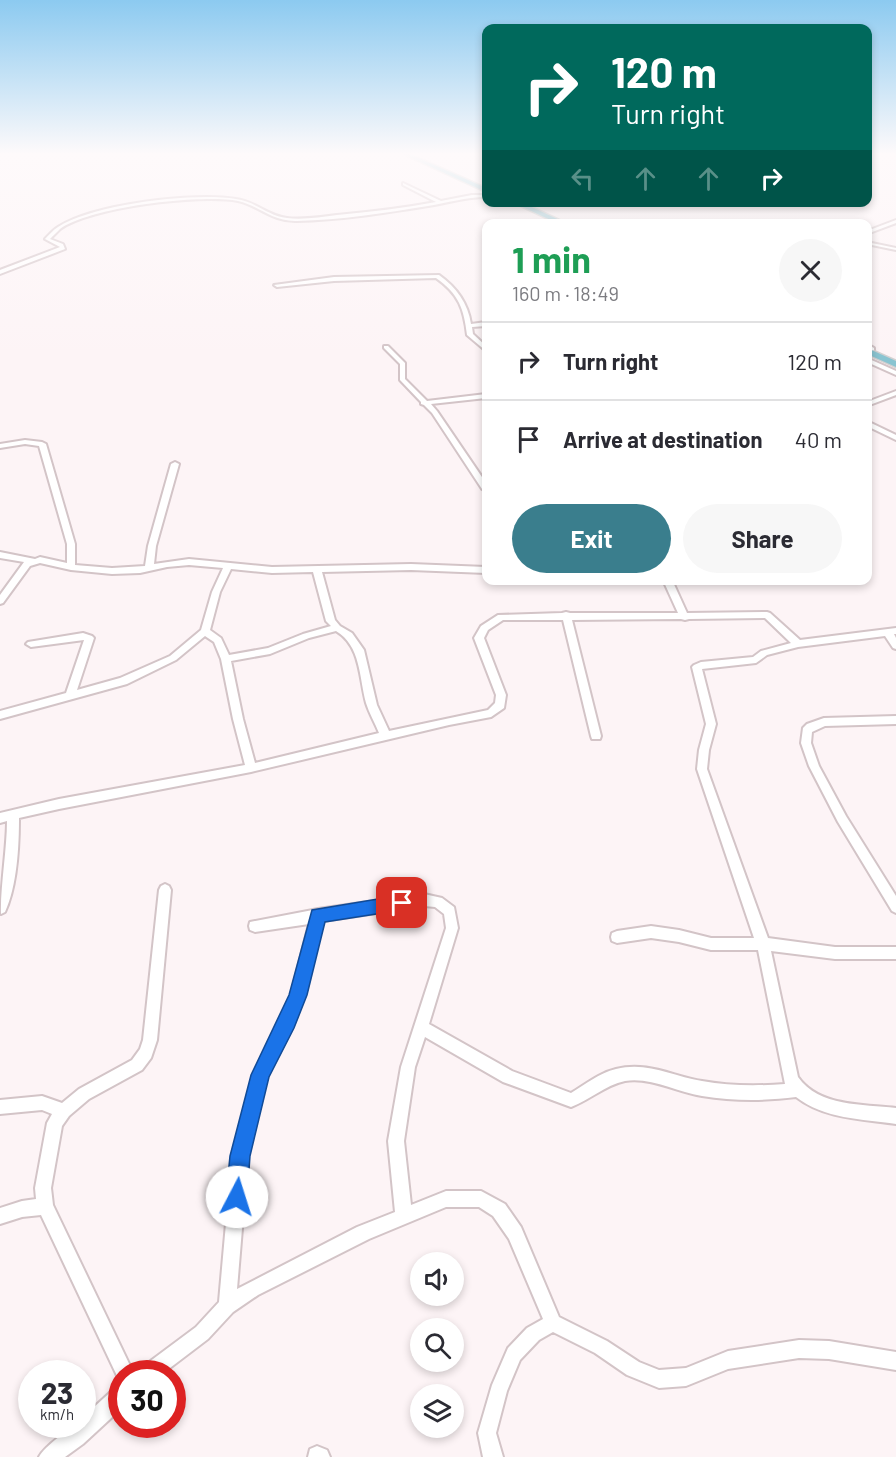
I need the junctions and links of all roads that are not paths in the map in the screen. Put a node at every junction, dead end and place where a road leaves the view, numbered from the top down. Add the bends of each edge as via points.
1 (68, 222) edge
2 (894, 222) edge
3 (887, 226) junction
4 (896, 230) edge
5 (872, 231) edge
6 (872, 244) edge
7 (896, 249) edge
8 (0, 272) edge
9 (277, 285) dead end
10 (482, 324) edge
11 (468, 326) junction
12 (482, 346) edge
13 (386, 347) dead end
14 (872, 352) edge
15 (872, 362) edge
16 (896, 364) edge
17 (896, 373) edge
18 (896, 393) edge
19 (482, 396) edge
20 (872, 402) edge
21 (423, 403) junction
22 (872, 426) edge
23 (896, 438) edge
24 (0, 446) edge
25 (176, 464) dead end
26 (482, 483) edge
27 (0, 555) edge
28 (33, 561) junction
29 (70, 567) junction
30 (149, 567) junction
31 (228, 567) junction
32 (317, 570) junction
33 (482, 570) edge
34 (669, 585) edge
35 (0, 601) edge
36 (566, 615) junction
37 (684, 617) junction
38 (337, 628) junction
39 (205, 631) junction
40 (892, 632) edge
41 (31, 644) dead end
42 (798, 644) junction
43 (896, 646) edge
44 (226, 659) junction
45 (71, 694) junction
46 (0, 715) edge
47 (896, 720) edge
48 (596, 736) dead end
49 (386, 737) junction
50 (251, 768) junction
51 (6, 817) edge
52 (165, 890) dead end
53 (896, 907) edge
54 (1, 908) edge
55 (318, 915) junction
56 (255, 926) dead end
57 (617, 937) dead end
58 (763, 944) junction
59 (896, 953) edge
60 (422, 1027) junction
61 (796, 1090) junction
62 (0, 1107) edge
63 (63, 1111) junction
64 (896, 1116) edge
65 (45, 1206) junction
66 (0, 1216) edge
67 (404, 1217) junction
68 (227, 1306) junction
69 (553, 1323) junction
70 (118, 1360) edge
71 (166, 1360) edge
72 (896, 1361) edge
73 (108, 1408) edge
74 (50, 1457) edge
75 (493, 1457) edge

1 - 8 street via 47,239 63,248
2 - 3 street
3 - 4 street
3 - 5 street
6 - 7 street
9 - 11 street via 437,276 450,285 462,302
10 - 11 street
11 - 12 street via 474,341
13 - 21 street via 403,364 402,379
14 - 16 main road
15 - 17 street
18 - 20 street
19 - 21 street
21 - 26 street via 435,412
22 - 23 street
24 - 29 street via 42,444 71,544
25 - 30 street
27 - 28 street
28 - 29 street
28 - 35 street
29 - 30 street via 131,571
30 - 31 street via 189,562
31 - 32 street
31 - 39 street
32 - 33 street
32 - 38 street via 331,621
34 - 37 street
36 - 37 street
36 - 48 street
36 - 49 street via 501,617 484,628 479,638 501,695 500,705 491,713
37 - 42 street via 766,615
38 - 44 street via 270,651
38 - 49 street via 349,635 359,650 372,705
39 - 44 street via 218,640
39 - 45 street via 173,658 150,671
40 - 42 street
40 - 43 street
41 - 45 street via 89,638
42 - 58 street via 764,653 756,660 697,667 711,724 702,770
44 - 50 street
45 - 46 street
47 - 53 street via 824,722 811,727 806,736 808,753 833,802
49 - 50 street
50 - 51 street
51 - 54 street via 14,844
52 - 63 street via 146,1053 137,1065 84,1094
55 - 56 street
55 - 60 street via 424,900 438,902 450,911 452,928
55 - 68 street via 298,995 260,1075 240,1156
57 - 58 street via 651,933 711,945
58 - 59 street via 835,953
58 - 61 street
60 - 61 street via 508,1077 571,1100 613,1076 644,1072 705,1089 773,1093
60 - 67 street via 408,1067 396,1141
61 - 64 street via 806,1099 822,1104
62 - 63 street via 42,1103
63 - 65 street via 55,1123 43,1188
65 - 66 street
65 - 70 street
67 - 68 street via 363,1233 252,1289
67 - 69 street via 446,1199 481,1199 499,1210 515,1233
68 - 71 street via 202,1333
69 - 72 street via 601,1347 633,1369 660,1379 686,1377 728,1360 799,1348
69 - 75 street via 533,1334 514,1354 498,1391 487,1433
73 - 74 street

